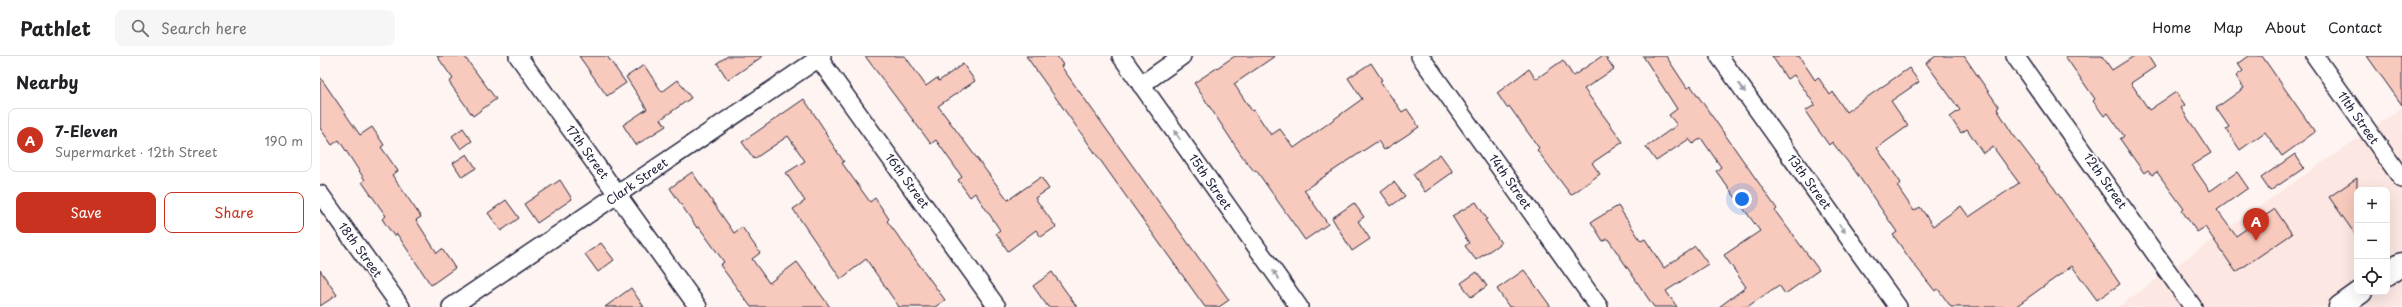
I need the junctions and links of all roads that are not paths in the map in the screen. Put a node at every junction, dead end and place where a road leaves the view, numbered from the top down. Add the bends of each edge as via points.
1 (518, 56) edge
2 (1121, 56) edge
3 (1182, 56) edge
4 (1420, 56) edge
5 (1719, 56) edge
6 (2016, 56) edge
7 (2314, 56) edge
8 (819, 57) edge
9 (1141, 85) junction
10 (2402, 179) edge
11 (320, 194) edge
12 (618, 195) junction
13 (2402, 264) edge
14 (2390, 272) edge
15 (2357, 295) edge
16 (401, 307) edge
17 (451, 307) edge
18 (698, 307) edge
19 (997, 307) edge
20 (1299, 307) edge
21 (1599, 307) edge
22 (1898, 307) edge
23 (2193, 307) edge
24 (2340, 307) edge

1 - 12 street, 17th Street
2 - 9 street, 15th Street
3 - 9 street
4 - 21 street, 14th Street
5 -> 22 street, 13th Street
6 - 23 street, 12th Street
7 - 10 street, 11th Street
8 - 12 street, Clark Street
8 - 19 street, 16th Street
20 -> 9 street, 15th Street
11 - 16 street, 18th Street
12 - 17 street, Clark Street
12 - 18 street, 17th Street
13 - 14 main road
15 - 24 main road

